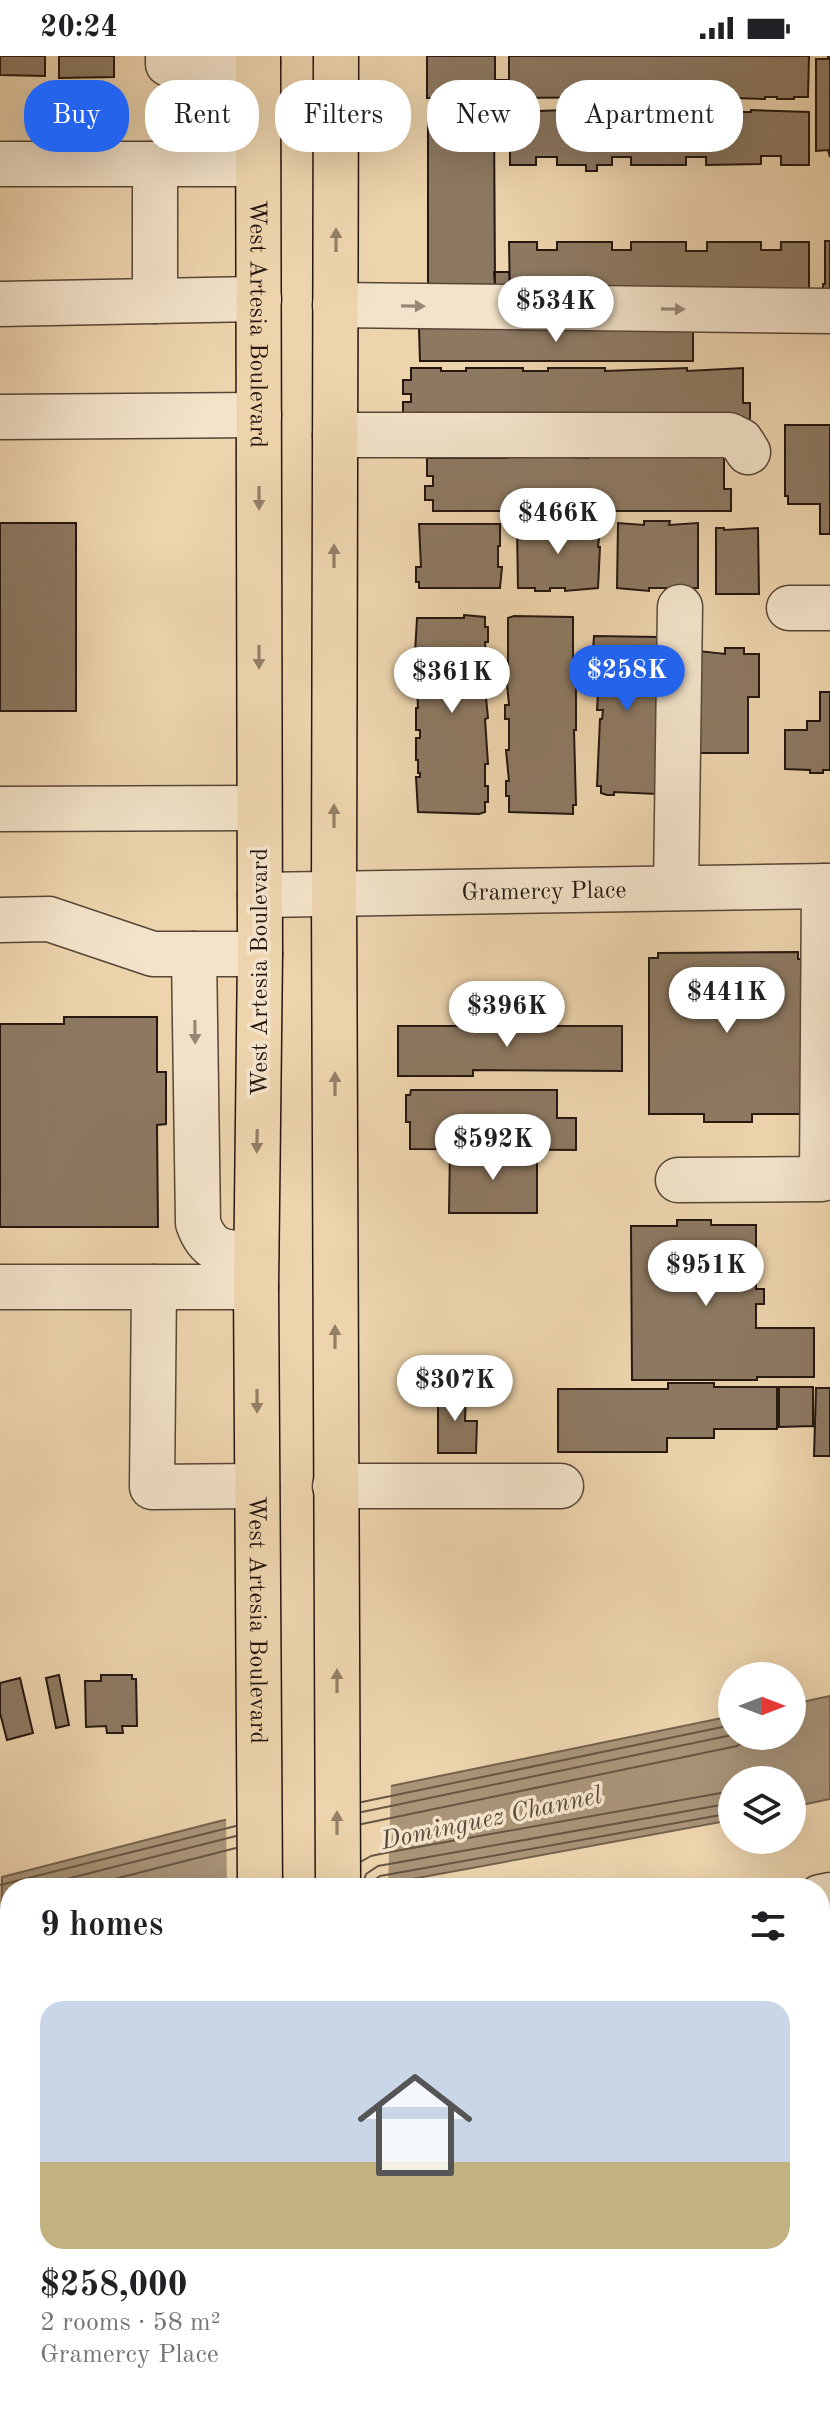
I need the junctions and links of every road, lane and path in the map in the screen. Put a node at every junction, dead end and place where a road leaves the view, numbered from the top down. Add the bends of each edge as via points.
1 (168, 56) edge
2 (336, 56) edge
3 (258, 59) edge
4 (0, 164) edge
5 (155, 164) junction
6 (258, 164) junction
7 (259, 299) junction
8 (155, 301) junction
9 (0, 304) edge
10 (335, 305) junction
11 (830, 311) edge
12 (259, 415) junction
13 (0, 417) edge
14 (335, 435) junction
15 (748, 452) dead end
16 (680, 607) dead end
17 (259, 808) junction
18 (0, 809) edge
19 (827, 886) edge
20 (676, 888) junction
21 (334, 894) junction
22 (260, 895) junction
23 (0, 920) edge
24 (194, 954) junction
25 (260, 954) junction
26 (678, 1180) dead end
27 (826, 1189) edge
28 (256, 1271) junction
29 (0, 1287) edge
30 (154, 1287) junction
31 (257, 1486) junction
32 (335, 1486) junction
33 (561, 1486) dead end
34 (260, 1878) edge
35 (338, 1878) edge

1 - 3 street via 168,64
10 -> 2 main road
3 - 6 main road, West Artesia Boulevard
4 - 5 street
5 - 6 street
5 - 8 street
6 - 7 main road, West Artesia Boulevard
7 - 8 street
7 - 12 main road, West Artesia Boulevard
8 - 9 street
10 -> 11 street
10 - 14 main road
12 - 13 street
12 -> 17 main road, West Artesia Boulevard
14 - 15 street via 729,435
21 -> 14 main road
16 - 20 street
17 - 18 street
17 - 22 main road, West Artesia Boulevard
19 - 20 street, Gramercy Place
19 - 27 street
20 - 21 street, Gramercy Place
21 - 22 street, Gramercy Place
32 -> 21 main road
22 - 25 main road, West Artesia Boulevard
23 - 24 street via 49,919 153,954
24 - 25 street
24 -> 28 street via 198,1223 204,1240
25 -> 28 main road, West Artesia Boulevard
26 - 27 street
28 - 30 street
28 -> 31 main road, West Artesia Boulevard
29 - 30 street
30 - 31 street via 152,1487
31 - 34 main road, West Artesia Boulevard
32 - 33 street
35 -> 32 main road

